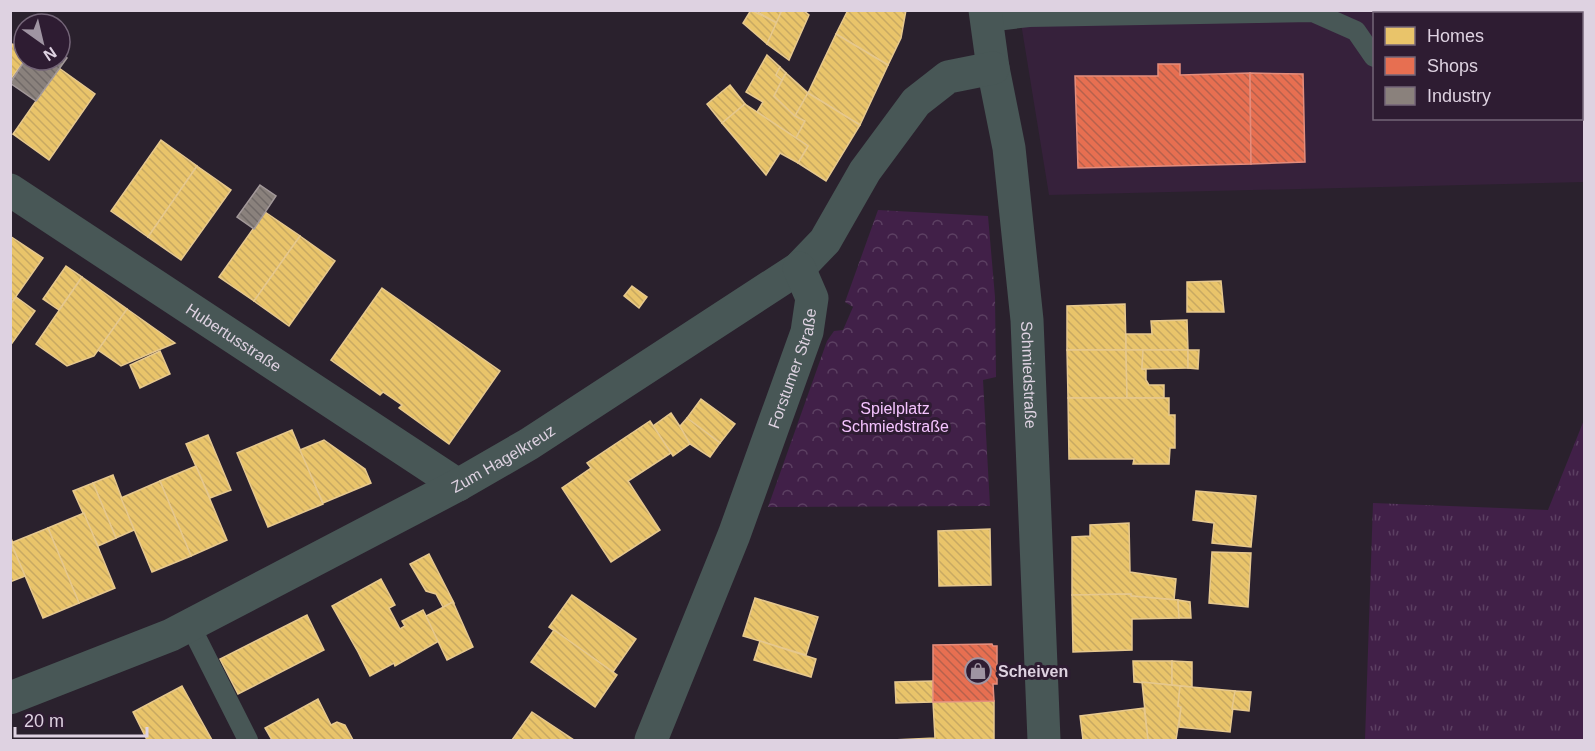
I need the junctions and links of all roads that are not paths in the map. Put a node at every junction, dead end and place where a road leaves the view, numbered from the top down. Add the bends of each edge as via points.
1 (986, 16) edge
2 (1373, 56) edge
3 (993, 68) junction
4 (10, 189) edge
5 (800, 268) junction
6 (458, 485) junction
7 (190, 625) junction
8 (10, 698) edge
9 (248, 741) edge
10 (651, 741) edge
11 (1044, 741) edge

1 - 2 lane via 1313,12 1356,31
1 - 3 street, Schmiedstraße
3 - 5 street via 948,76 916,102 865,171 825,241
3 - 11 street, Schmiedstraße via 1009,148 1027,320
4 - 6 street, Hubertusstraße
5 - 6 street, Zum Hagelkreuz via 529,444
5 - 10 street, Forstumer Straße via 812,298 807,332 734,535
6 - 7 street, Zum Hagelkreuz
7 - 8 street, Zum Hagelkreuz
7 - 9 lane

